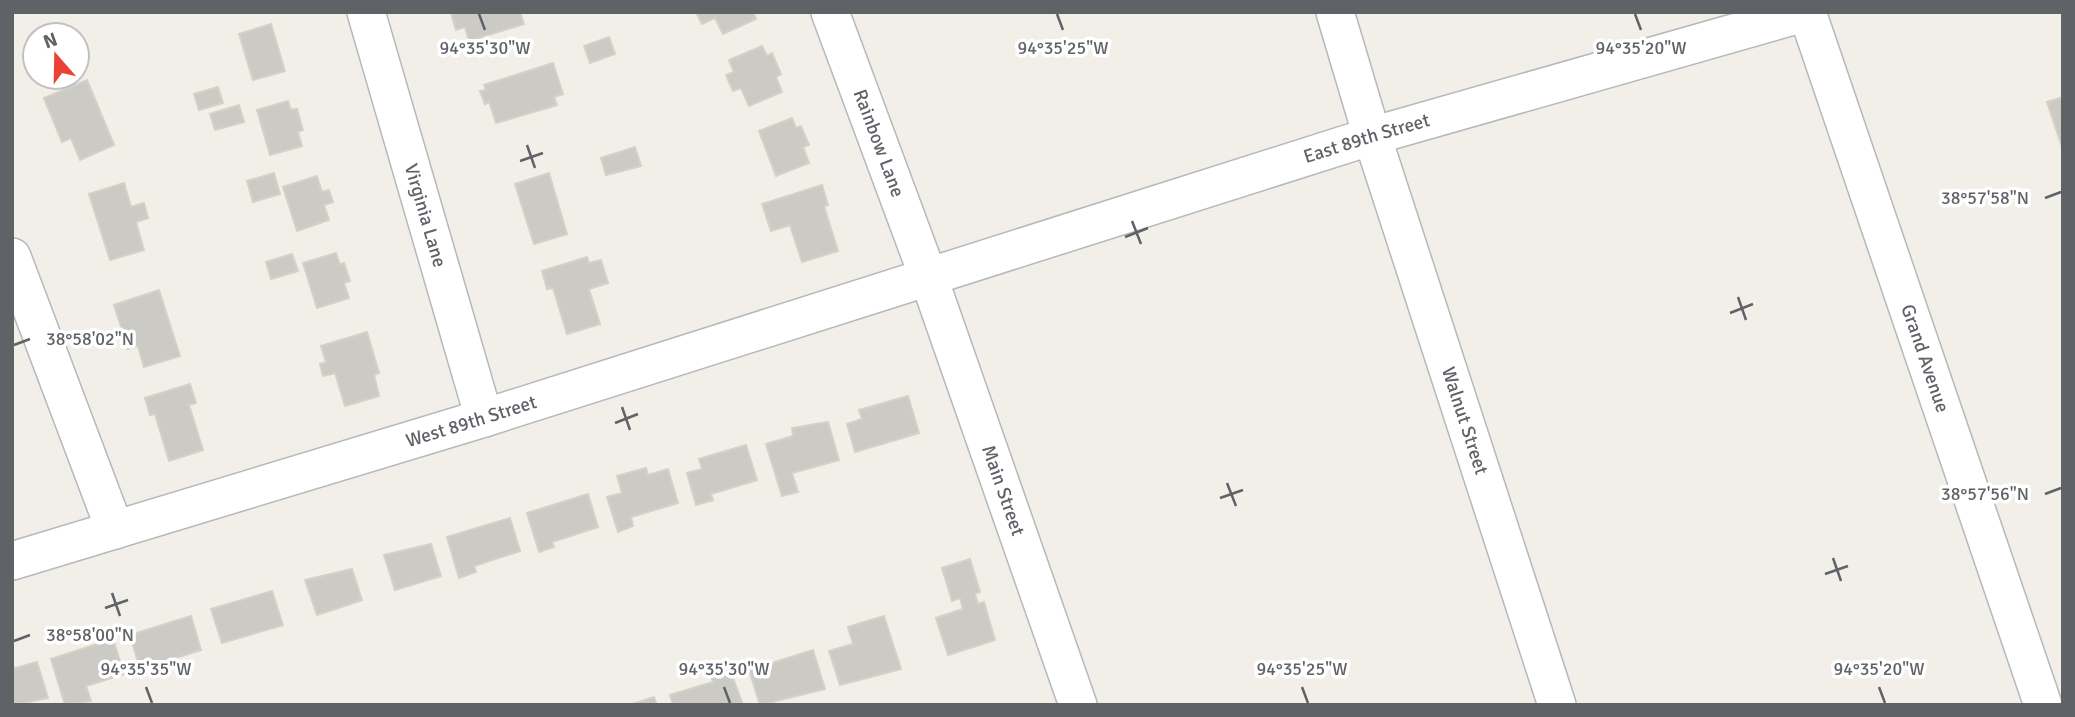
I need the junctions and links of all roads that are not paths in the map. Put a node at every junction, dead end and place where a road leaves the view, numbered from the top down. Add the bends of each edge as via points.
1 (366, 12) edge
2 (830, 12) edge
3 (1335, 12) edge
4 (1807, 12) edge
5 (1371, 136) junction
6 (12, 257) edge
7 (928, 276) junction
8 (484, 418) junction
9 (116, 530) junction
10 (12, 561) edge
11 (1069, 703) edge
12 (1557, 705) edge
13 (2043, 705) edge

1 - 8 street, Virginia Lane
2 - 7 street, Rainbow Lane
3 - 5 street, Walnut Street
4 - 5 street, East 89th Street
4 - 13 street, Grand Avenue
5 - 7 street, East 89th Street
5 - 12 street, Walnut Street
6 - 9 street
7 - 8 street, West 89th Street
7 - 11 street, Main Street
8 - 9 street, West 89th Street
9 - 10 street, West 89th Street

